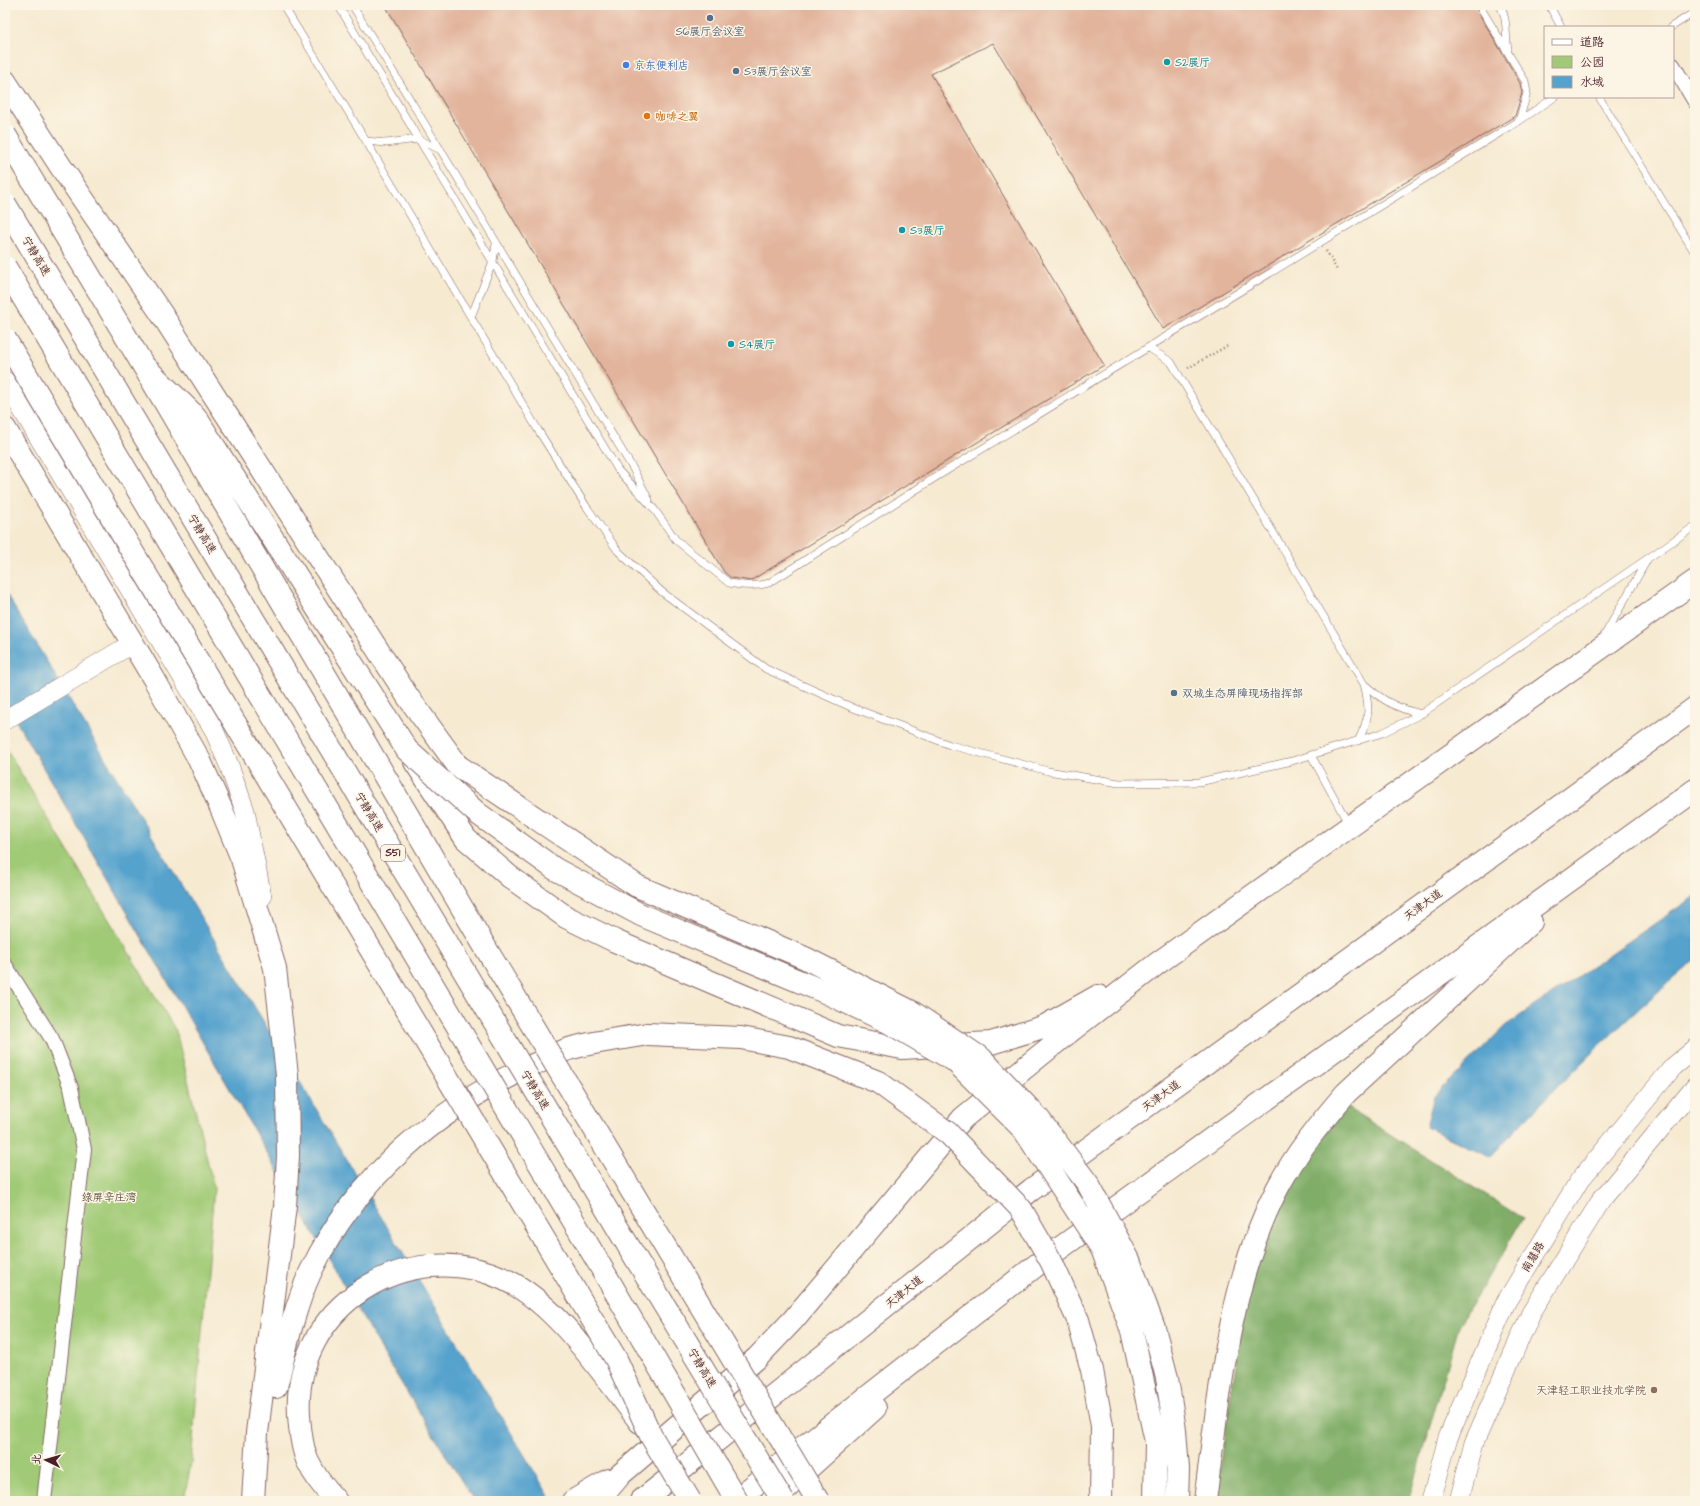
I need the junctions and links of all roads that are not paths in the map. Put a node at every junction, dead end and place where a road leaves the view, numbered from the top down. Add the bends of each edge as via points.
1 (284, 5) edge
2 (338, 5) edge
3 (352, 5) edge
4 (1479, 5) edge
5 (1500, 5) edge
6 (1549, 5) edge
7 (1695, 12) edge
8 (1560, 26) edge
9 (1673, 26) edge
10 (1509, 55) junction
11 (1674, 68) edge
12 (5, 81) edge
13 (1554, 98) edge
14 (1600, 98) edge
15 (1695, 102) edge
16 (1520, 121) junction
17 (5, 135) edge
18 (418, 139) junction
19 (366, 141) junction
20 (441, 150) junction
21 (5, 204) edge
22 (496, 244) junction
23 (1695, 253) edge
24 (493, 261) junction
25 (5, 267) edge
26 (471, 317) junction
27 (5, 339) edge
28 (1150, 348) junction
29 (143, 364) junction
30 (5, 381) edge
31 (5, 429) edge
32 (654, 509) junction
33 (1695, 526) edge
34 (1648, 558) junction
35 (1695, 581) edge
36 (133, 643) junction
37 (1593, 654) junction
38 (1364, 684) junction
39 (1695, 708) edge
40 (1421, 714) junction
41 (5, 720) edge
42 (1358, 741) junction
43 (407, 750) junction
44 (1311, 755) junction
45 (1695, 790) edge
46 (1350, 827) junction
47 (1604, 854) junction
48 (1158, 963) junction
49 (5, 965) edge
50 (275, 968) junction
51 (1695, 1048) edge
52 (1695, 1087) edge
53 (983, 1307) junction
54 (651, 1436) junction
55 (621, 1474) junction
56 (44, 1501) edge
57 (254, 1501) edge
58 (336, 1501) edge
59 (573, 1501) edge
60 (598, 1501) edge
61 (641, 1501) edge
62 (690, 1501) edge
63 (736, 1501) edge
64 (772, 1501) edge
65 (783, 1501) edge
66 (818, 1501) edge
67 (1101, 1501) edge
68 (1155, 1501) edge
69 (1177, 1501) edge
70 (1205, 1501) edge
71 (1431, 1501) edge
72 (1459, 1501) edge

1 - 19 lane
2 - 18 lane
3 - 20 lane
4 - 10 lane
5 - 10 lane via 1507,24 1506,40
6 - 8 lane
7 - 9 lane
10 - 16 lane via 1525,81 1526,93
11 - 15 street
12 - 69 highway, bridge via 160,313 408,697 458,766 637,886 805,958 906,1008 982,1059 1038,1118 1088,1184 1129,1260 1154,1328 1167,1378 1175,1430
13 - 16 lane
14 - 23 lane
16 - 28 lane
17 - 29 highway, bridge
18 - 19 lane via 386,143
18 - 20 lane
18 - 24 lane
19 - 26 lane
20 - 22 lane
21 - 65 highway, 宁静高速 / S51, bridge via 630,1250
22 - 24 lane
22 - 32 lane via 632,467
24 - 26 lane
24 - 32 lane via 618,470
25 - 63 highway, bridge via 594,1256
26 - 44 lane via 538,430 618,551 662,592 766,669 851,707 950,745 1048,771 1119,783 1199,782
27 - 54 highway, bridge via 612,1352
28 - 32 lane via 770,583 759,586 729,583 676,540
28 - 38 lane via 1171,362
29 - 43 highway, bridge via 195,416
29 - 66 highway, bridge via 488,952
30 - 50 main road via 213,728 245,811
31 - 36 highway
33 - 34 lane
34 - 37 lane
34 - 40 lane
35 - 37 highway
36 - 41 main road
36 - 50 highway via 200,761 221,808 242,859
37 - 46 highway
38 - 40 lane via 1381,699 1401,709
38 - 42 lane via 1369,714
39 - 61 highway, 天津大道 via 1031,1190
40 - 42 lane via 1382,733
42 - 44 lane
43 - 48 highway, bridge via 466,839 510,877 566,917 615,941 838,1036 902,1048 991,1043 1043,1027
43 - 68 highway, bridge via 478,813 555,869 641,916 834,996 888,1022 955,1061 1024,1130 1102,1249 1132,1331 1156,1442
44 - 46 lane
45 - 47 highway
46 - 48 highway
47 - 53 highway via 1038,1264
47 - 70 highway via 1346,1093 1322,1119 1302,1148 1277,1189 1258,1232 1243,1276 1220,1389
48 - 55 highway via 963,1118 793,1320 757,1358
49 - 56 street via 52,1039 71,1088 84,1148
50 - 57 highway via 287,1076 288,1156 285,1206 257,1434
51 - 71 main road, 南慧路 via 1673,1067 1580,1182 1506,1302 1448,1438
52 - 72 main road via 1602,1199 1530,1313 1474,1443
53 - 63 highway
53 - 64 highway
54 - 58 highway, bridge via 554,1315 530,1295 504,1279 476,1270 425,1265 390,1274 366,1286 345,1301 329,1318 304,1367 297,1396 301,1435 308,1461 321,1484
54 - 62 highway, bridge
55 - 59 highway
55 - 60 highway
57 - 67 highway, bridge via 267,1448 284,1350 311,1271 348,1210 389,1161 438,1119 502,1079 570,1049 647,1034 741,1038 789,1047 878,1082 948,1133 1021,1209 1051,1261 1078,1320 1092,1370 1102,1426

